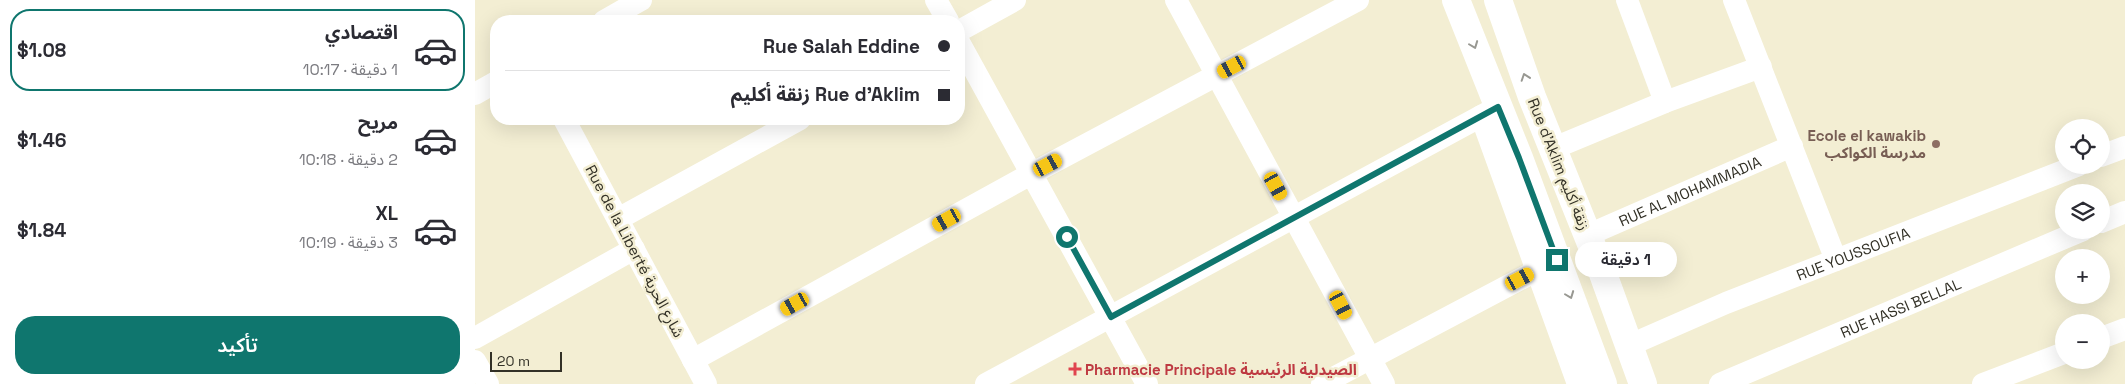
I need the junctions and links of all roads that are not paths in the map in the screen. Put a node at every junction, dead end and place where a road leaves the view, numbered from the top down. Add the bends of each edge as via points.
1 (641, 0) edge
2 (936, 0) edge
3 (1015, 0) edge
4 (1176, 0) edge
5 (1358, 0) edge
6 (1456, 0) edge
7 (1498, 0) edge
8 (1627, 0) edge
9 (1734, 0) edge
10 (615, 15) edge
11 (944, 15) edge
12 (965, 28) edge
13 (965, 53) edge
14 (1761, 67) junction
15 (1216, 75) junction
16 (490, 85) edge
17 (475, 94) edge
18 (1665, 102) junction
19 (1489, 112) junction
20 (567, 125) edge
21 (789, 125) edge
22 (1792, 146) junction
23 (2125, 147) edge
24 (1554, 148) junction
25 (2110, 153) edge
26 (1031, 174) junction
27 (2056, 174) edge
28 (2125, 212) edge
29 (1293, 218) junction
30 (2110, 218) edge
31 (617, 219) junction
32 (1588, 235) junction
33 (2062, 239) edge
34 (634, 249) junction
35 (1836, 260) junction
36 (1547, 265) junction
37 (1111, 317) junction
38 (2125, 329) edge
39 (2110, 335) edge
40 (475, 338) edge
41 (1630, 345) junction
42 (2055, 356) edge
43 (1370, 358) junction
44 (693, 360) junction
45 (475, 361) edge
46 (488, 384) edge
47 (706, 384) edge
48 (986, 384) edge
49 (1147, 384) edge
50 (1322, 384) edge
51 (1384, 384) edge
52 (1578, 384) edge
53 (1603, 384) edge
54 (1643, 384) edge
55 (1720, 384) edge
56 (1983, 384) edge

1 - 10 street
2 - 11 street
3 - 12 street
4 - 15 street
5 - 15 street
6 -> 19 street
24 -> 7 street, Rue d’Aklim زنقة أكليم via 1532,97
8 - 18 street
9 - 14 street
13 - 26 street
14 - 18 street
14 - 22 street
15 - 26 street
15 - 29 street
16 - 17 street
18 - 24 street
19 - 29 street
19 - 36 street via 1519,158
20 - 31 street, Rue de la Liberté شارع الحرية
21 - 31 street
22 - 32 street, RUE AL MOHAMMADIA
22 - 35 street
23 - 25 street
24 - 32 street, Rue d’Aklim زنقة أكليم
26 - 37 street
26 - 44 street
27 - 35 street, RUE YOUSSOUFIA
28 - 30 street
29 - 37 street
29 - 43 street
31 - 34 street, Rue de la Liberté شارع الحرية
32 - 41 street, Rue d’Aklim زنقة أكليم
33 - 55 street, RUE HASSI BELLAL
34 - 40 street
34 - 44 street, Rue de la Liberté شارع الحرية
35 - 41 street, RUE YOUSSOUFIA via 1726,302
36 - 43 street
36 - 52 street
36 -> 53 street
37 - 48 street
37 - 49 street
38 - 39 street
41 - 54 street, Rue d’Aklim زنقة أكليم
42 - 56 street
43 - 50 street
43 - 51 street
44 - 47 street, Rue de la Liberté شارع الحرية
45 - 46 street

